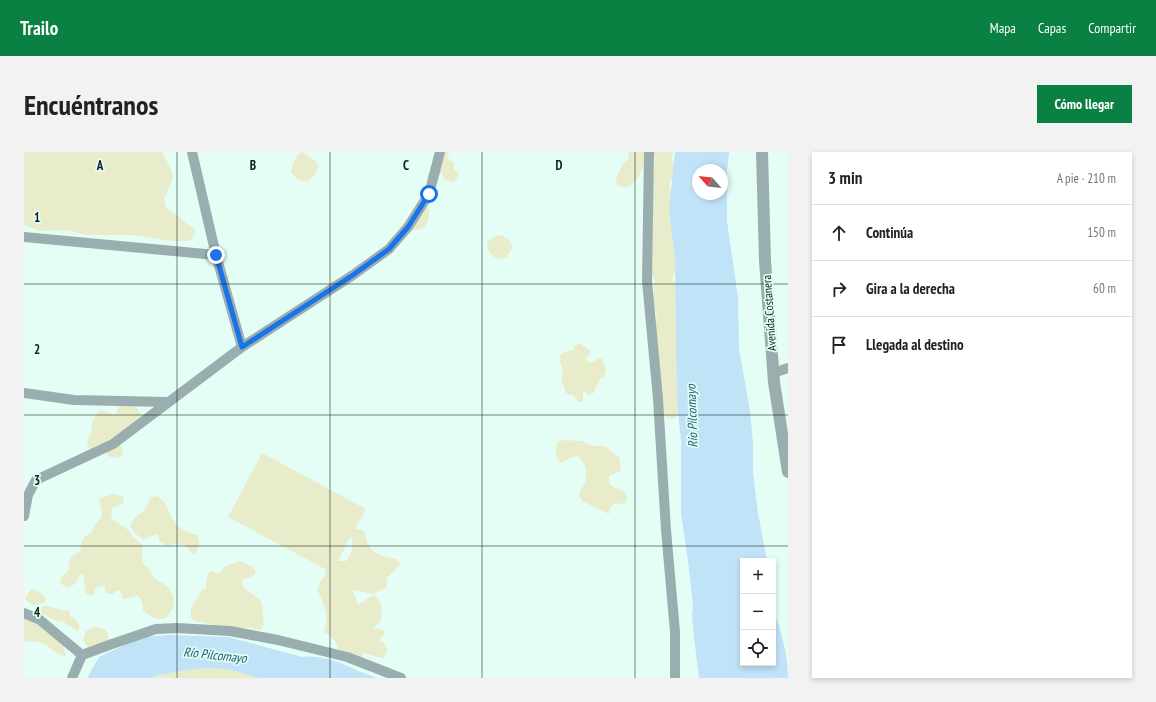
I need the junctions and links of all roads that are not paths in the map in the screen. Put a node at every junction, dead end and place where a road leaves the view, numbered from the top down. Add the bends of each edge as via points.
1 (192, 152) edge
2 (440, 152) edge
3 (649, 152) edge
4 (762, 152) edge
5 (24, 237) edge
6 (216, 255) junction
7 (242, 347) junction
8 (788, 368) edge
9 (773, 373) junction
10 (24, 392) edge
11 (168, 402) junction
12 (786, 445) edge
13 (788, 472) edge
14 (24, 516) edge
15 (24, 613) edge
16 (82, 656) junction
17 (72, 678) edge
18 (401, 678) edge
19 (675, 678) edge

1 - 6 street
2 - 7 street via 429,194 408,227 389,249
3 - 19 street via 647,281 675,632
4 - 9 street, Avenida Costanera via 765,261
5 - 6 street
6 - 7 street
7 - 11 street
8 - 9 street
9 - 12 street, Avenida Costanera
10 - 11 street via 74,400
11 - 14 street via 113,444 36,480 28,495
12 - 13 street, Avenida Costanera
15 - 16 street via 40,620
16 - 17 street
16 - 18 street via 156,629 230,631 347,657

